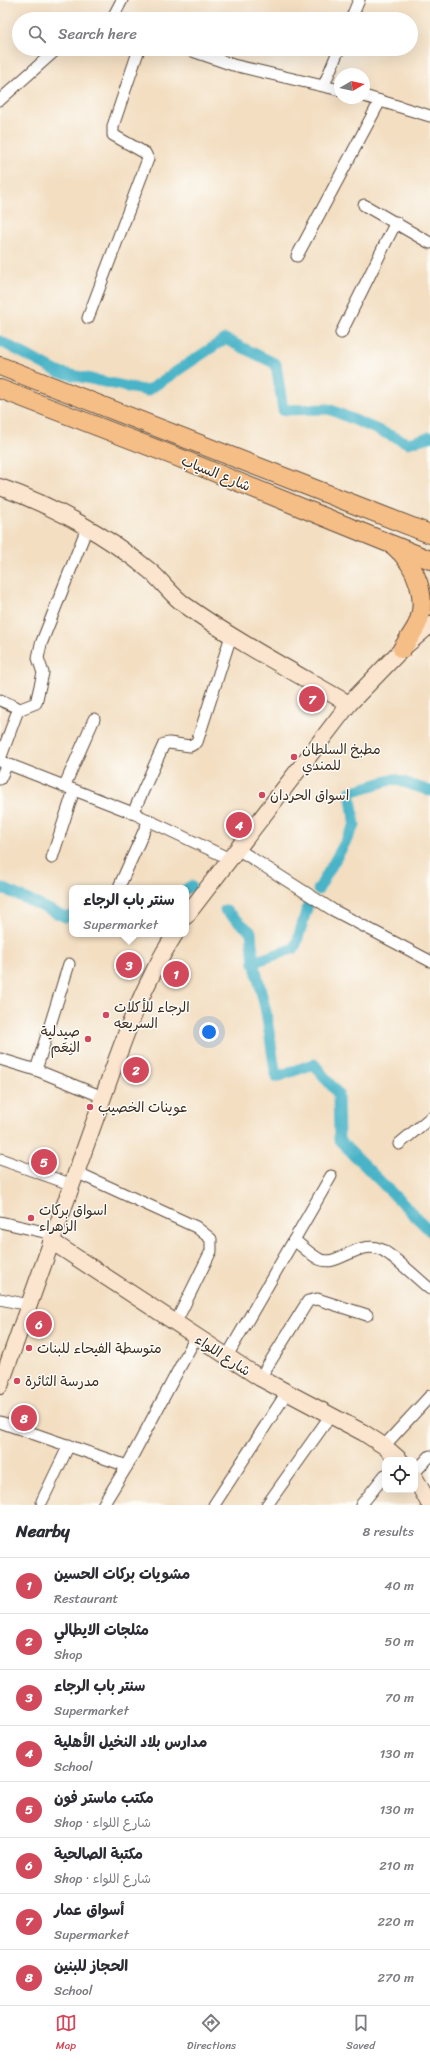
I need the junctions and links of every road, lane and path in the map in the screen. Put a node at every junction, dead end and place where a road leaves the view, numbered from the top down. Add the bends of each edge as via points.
1 (122, 0) edge
2 (359, 0) edge
3 (116, 12) edge
4 (354, 12) edge
5 (50, 56) edge
6 (137, 56) edge
7 (207, 56) edge
8 (336, 56) edge
9 (324, 85) junction
10 (334, 88) edge
11 (370, 98) edge
12 (0, 100) edge
13 (380, 101) junction
14 (430, 116) edge
15 (364, 205) dead end
16 (396, 222) junction
17 (430, 243) edge
18 (297, 256) dead end
19 (88, 318) dead end
20 (341, 333) dead end
21 (0, 366) edge
22 (0, 389) edge
23 (0, 487) edge
24 (87, 528) junction
25 (430, 534) edge
26 (391, 543) junction
27 (430, 560) edge
28 (430, 625) edge
29 (231, 636) junction
30 (402, 649) junction
31 (0, 700) edge
32 (349, 704) junction
33 (18, 710) junction
34 (94, 718) dead end
35 (2, 761) edge
36 (0, 779) edge
37 (69, 789) junction
38 (133, 813) junction
39 (149, 820) junction
40 (234, 854) junction
41 (52, 858) dead end
42 (120, 885) edge
43 (189, 912) edge
44 (173, 937) edge
45 (430, 961) edge
46 (69, 964) dead end
47 (0, 1059) edge
48 (36, 1070) junction
49 (103, 1097) junction
50 (430, 1118) edge
51 (398, 1144) dead end
52 (0, 1159) edge
53 (331, 1176) dead end
54 (73, 1178) junction
55 (0, 1222) edge
56 (52, 1238) junction
57 (294, 1240) junction
58 (430, 1289) edge
59 (0, 1298) edge
60 (29, 1305) junction
61 (367, 1315) dead end
62 (176, 1322) junction
63 (196, 1337) junction
64 (227, 1356) junction
65 (260, 1378) junction
66 (0, 1386) edge
67 (286, 1394) junction
68 (430, 1396) edge
69 (331, 1415) junction
70 (0, 1422) edge
71 (69, 1445) junction
72 (384, 1446) junction
73 (430, 1456) edge
74 (397, 1457) edge
75 (127, 1466) junction
76 (418, 1469) edge
77 (382, 1479) edge
78 (418, 1483) edge
79 (42, 1501) dead end
80 (103, 1505) edge
81 (214, 1505) edge
82 (266, 1505) edge
83 (360, 1505) edge
84 (430, 1505) edge

1 - 3 street
2 - 4 street
5 - 12 street
6 - 19 street via 113,126 113,135 145,153 148,159
7 - 9 street via 233,65
8 - 9 street
9 - 10 street
11 - 13 street
13 - 14 street
13 - 18 street
15 - 16 street
16 - 17 street
16 - 20 street
21 - 25 main road, شارع السياب
22 - 26 main road, شارع السياب
23 - 24 street via 28,497
24 - 29 street via 126,552 152,572 183,604
24 - 33 street via 41,644 38,658 43,673 36,703
26 - 27 main road, شارع السياب
26 - 30 main road via 399,550 412,570 418,583 422,605 417,625
28 - 30 street
29 - 32 street
29 - 38 street via 196,742 190,746 164,744
30 - 32 street
31 - 33 street
32 - 40 street
33 - 35 street
34 - 37 street
35 - 36 street
35 - 37 street
37 - 38 street
37 - 41 street
38 - 39 street
39 - 40 street
39 - 42 street
40 - 43 street
40 - 45 street
44 - 49 street via 156,963
46 - 48 street
47 - 48 street
48 - 49 street
49 - 54 street
50 - 51 street
52 - 54 street
53 - 57 street
54 - 56 street
54 - 62 street via 196,1227 211,1239 211,1251
55 - 56 street
56 - 60 street
56 - 62 street, شارع اللواء
57 - 58 street via 320,1259 327,1260 367,1247 381,1249
57 - 64 street
59 - 60 street
60 - 66 street
61 - 65 street via 317,1298 308,1301
62 - 63 street, شارع اللواء
63 - 64 street, شارع اللواء
63 - 75 street
64 - 65 street, شارع اللواء
65 - 67 street, شارع اللواء
67 - 69 street, شارع اللواء
67 - 81 street
68 - 72 street
69 - 72 street, شارع اللواء
69 - 82 street
70 - 71 street
71 - 75 street
71 - 79 street
72 - 74 street, شارع اللواء
73 - 76 street
75 - 80 street
77 - 83 street
78 - 84 street

